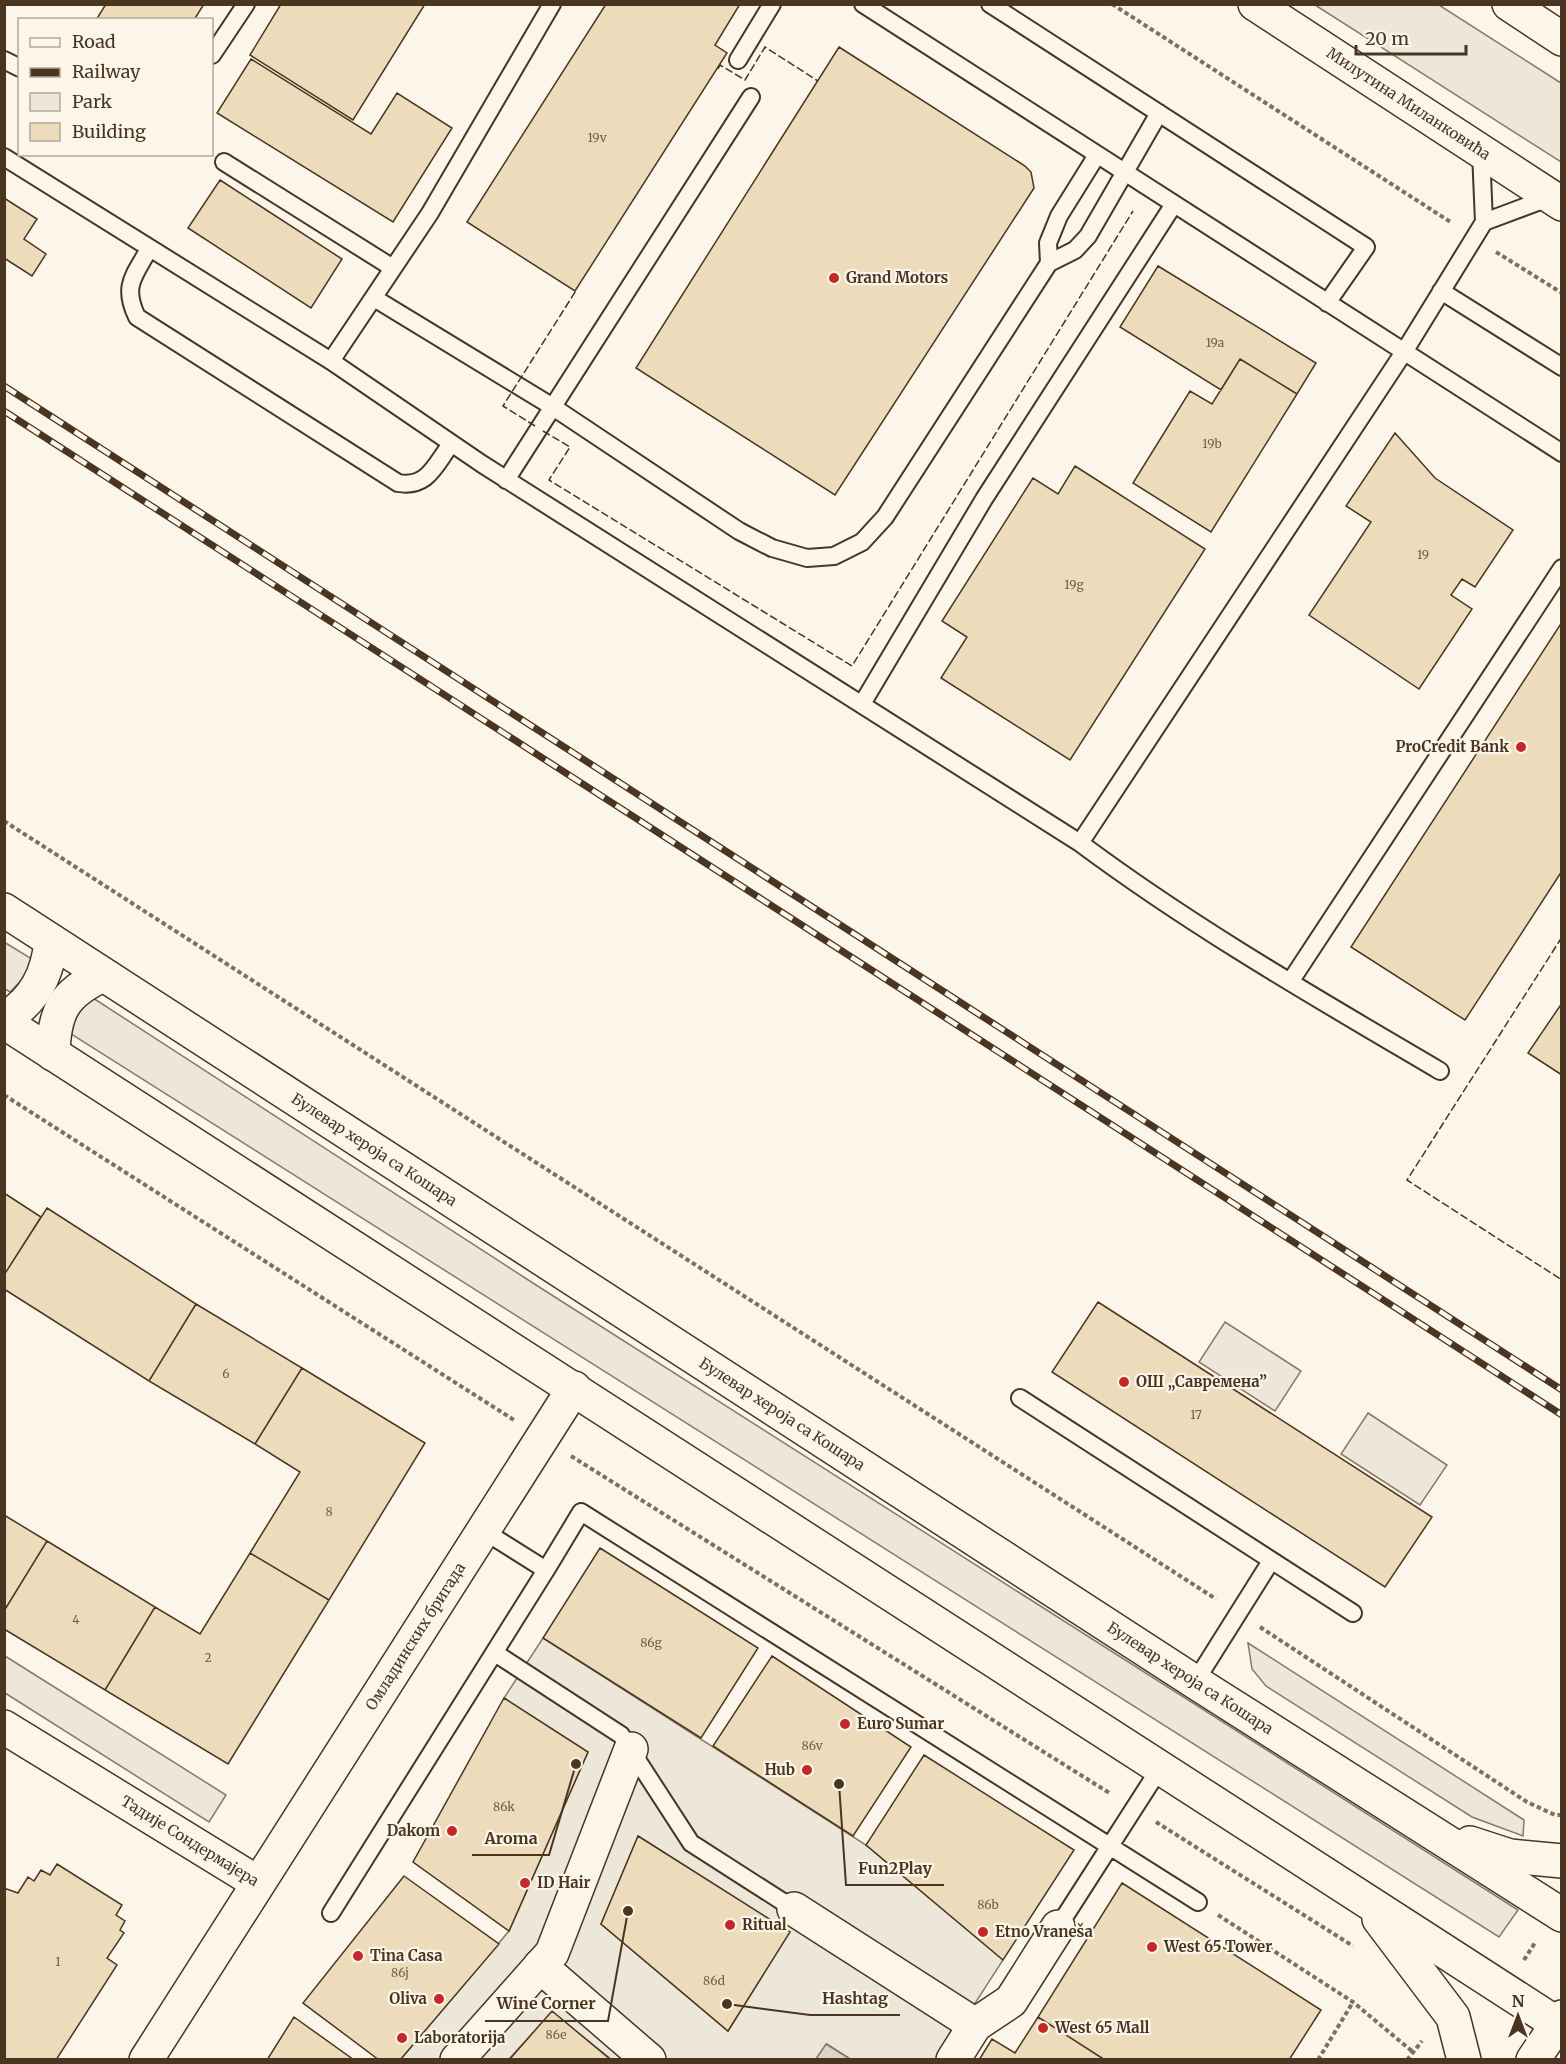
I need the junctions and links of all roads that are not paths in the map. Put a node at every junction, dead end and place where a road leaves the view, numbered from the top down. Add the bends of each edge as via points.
1 (246, 4) edge
2 (552, 4) edge
3 (772, 4) edge
4 (863, 4) edge
5 (990, 4) edge
6 (1255, 4) edge
7 (1509, 4) edge
8 (1562, 39) edge
9 (213, 54) edge
10 (4, 60) edge
11 (738, 60) dead end
12 (18, 67) edge
13 (751, 97) dead end
14 (1159, 114) junction
15 (1481, 152) junction
16 (1097, 155) junction
17 (4, 157) edge
18 (224, 162) dead end
19 (1125, 172) junction
20 (1556, 201) edge
21 (1174, 204) junction
22 (1484, 222) junction
23 (149, 249) junction
24 (1049, 262) junction
25 (393, 268) junction
26 (1441, 291) junction
27 (374, 298) junction
28 (1328, 303) junction
29 (1404, 352) junction
30 (331, 361) junction
31 (1562, 367) edge
32 (553, 407) junction
33 (451, 444) junction
34 (1562, 453) edge
35 (506, 480) junction
36 (1562, 568) edge
37 (862, 704) junction
38 (1080, 843) junction
39 (4, 910) edge
40 (51, 941) junction
41 (103, 975) junction
42 (1290, 982) junction
43 (4, 1021) edge
44 (53, 1054) junction
45 (1440, 1071) dead end
46 (574, 1388) junction
47 (1020, 1398) dead end
48 (484, 1532) junction
49 (1271, 1561) junction
50 (546, 1570) junction
51 (1353, 1613) dead end
52 (495, 1653) junction
53 (1195, 1682) junction
54 (4, 1727) edge
55 (631, 1749) junction
56 (1160, 1768) junction
57 (1427, 1830) junction
58 (1110, 1846) junction
59 (1562, 1861) edge
60 (258, 1883) junction
61 (1359, 1894) junction
62 (1198, 1902) road end
63 (794, 1909) joint
64 (331, 1913) dead end
65 (1562, 1915) edge
66 (1058, 1928) joint
67 (540, 1966) junction
68 (1560, 2022) edge
69 (975, 2025) junction
70 (146, 2060) edge
71 (458, 2060) edge
72 (650, 2060) edge
73 (953, 2060) edge
74 (1464, 2060) edge
75 (1533, 2060) edge

1 - 9 lane
2 - 25 lane via 430,213
3 - 11 lane
4 - 16 lane
5 - 14 lane
6 - 15 main road, Милутина Миланковића
7 - 8 main road
10 - 12 lane
13 - 32 lane
14 - 19 lane
14 - 28 lane via 1366,247
15 - 20 main road, Милутина Миланковића
15 - 22 lane
16 - 19 lane
16 - 24 lane via 1059,216 1048,243
17 - 23 lane
18 - 25 lane
19 - 21 lane
19 - 24 lane via 1088,236 1075,250
20 - 22 lane
21 - 28 lane
21 - 37 lane via 984,499
22 - 26 lane
23 - 30 lane
23 - 33 lane via 129,286 130,302 137,317 398,483 411,485 424,480
24 - 32 lane via 885,517 862,542 834,556 807,558 739,531
25 - 27 lane
26 - 29 lane
26 - 31 lane
27 - 30 lane
27 - 32 lane
28 - 29 lane
29 - 34 lane
29 - 38 lane
30 - 33 lane
32 - 35 lane
33 - 35 lane
35 - 37 lane
36 - 42 lane
37 - 38 lane
38 - 42 lane via 1118,872
39 - 40 main road, Булевар хероја са Кошара
40 - 41 main road, Булевар хероја са Кошара
40 - 43 main road via 46,971 39,985
41 - 44 main road via 83,985 63,1005 57,1018
41 - 53 main road, Булевар хероја са Кошара
42 - 45 lane
43 - 44 main road
44 - 46 main road
46 - 48 main road, Омладинских бригада
46 - 56 main road
47 - 49 lane
48 - 50 lane
48 - 60 main road, Омладинских бригада
49 - 51 lane
49 - 53 lane
50 - 52 lane
50 - 58 lane via 581,1512
52 - 55 lane via 621,1735
52 - 64 lane
53 - 57 main road, Булевар хероја са Кошара
54 - 60 main road, Тадије Сондермајера
55 - 63 lane via 691,1843
55 - 67 main road via 552,1953
56 - 58 lane
56 - 61 main road
57 - 59 main road via 1510,1856
57 - 65 main road, Булевар хероја са Кошара
58 - 62 lane
58 - 66 lane
60 - 70 main road, Тадије Сондермајера
61 - 68 main road
61 - 74 main road via 1454,2017
63 - 69 main road
66 - 69 main road via 1011,2001
67 - 71 main road
67 - 72 main road
68 - 75 main road
69 - 73 main road

